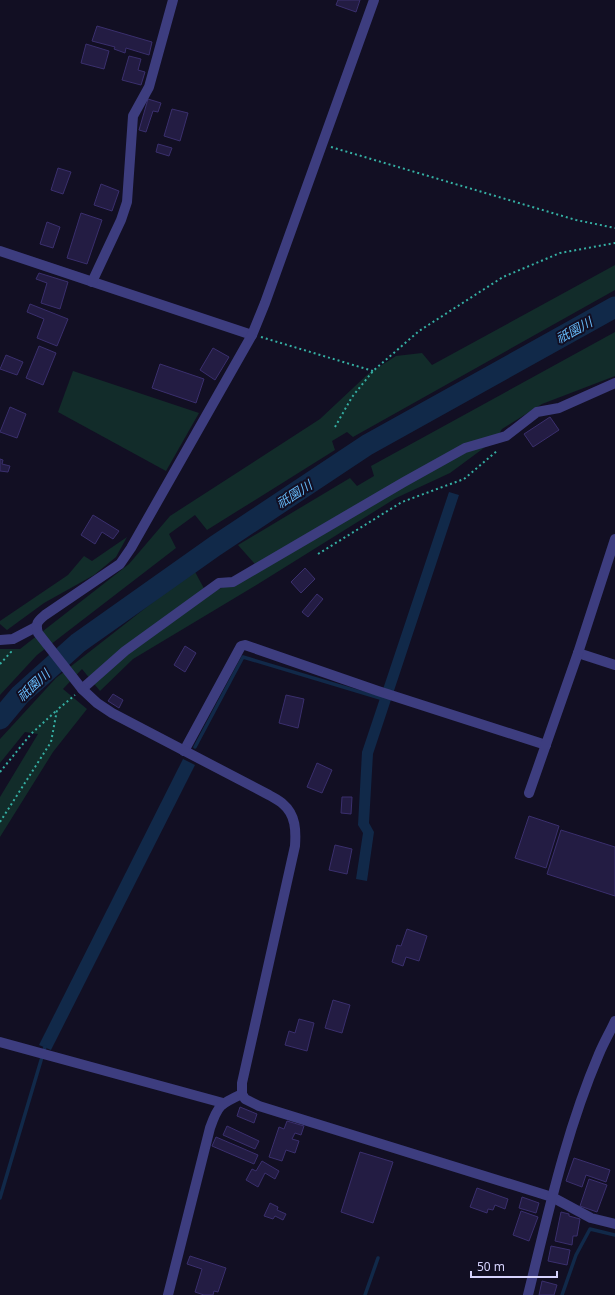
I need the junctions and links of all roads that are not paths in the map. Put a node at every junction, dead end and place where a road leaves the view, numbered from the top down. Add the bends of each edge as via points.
1 (173, 0) edge
2 (374, 0) edge
3 (0, 251) edge
4 (92, 282) junction
5 (252, 334) junction
6 (615, 383) edge
7 (615, 539) edge
8 (37, 630) junction
9 (0, 640) edge
10 (578, 653) junction
11 (615, 665) edge
12 (82, 689) junction
13 (546, 745) junction
14 (184, 751) junction
15 (529, 794) dead end
16 (615, 1021) edge
17 (0, 1042) edge
18 (242, 1094) junction
19 (223, 1103) junction
20 (552, 1197) junction
21 (615, 1224) edge
22 (168, 1295) edge
23 (528, 1295) edge

1 - 4 street via 149,87 134,116 127,202
2 - 5 street
3 - 4 street
4 - 5 street
5 - 8 street via 120,564 45,615 38,622
6 - 12 street via 558,408 537,412 506,436 465,448 233,582 219,583 125,650
7 - 10 street
8 - 9 street via 13,639
8 - 12 street
10 - 11 street
10 - 13 street
12 - 14 street via 112,713
13 - 14 street via 245,645 241,646
13 - 15 street
14 - 18 street via 283,804 291,813 296,828 295,846 242,1082
16 - 20 street via 599,1053 573,1122
17 - 19 street
18 - 19 street
18 - 20 street via 259,1106
19 - 22 street via 215,1114 210,1128
20 - 21 street via 592,1218
20 - 23 street

